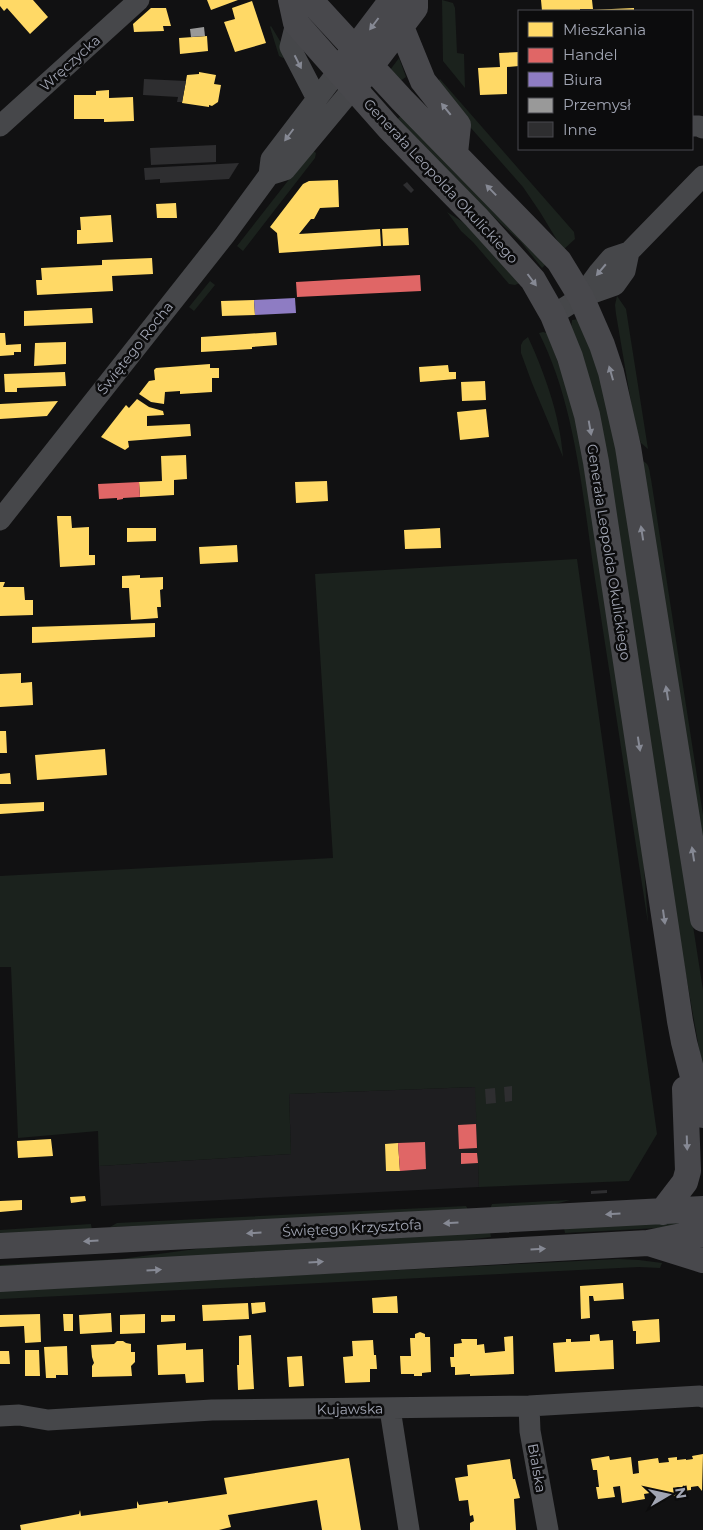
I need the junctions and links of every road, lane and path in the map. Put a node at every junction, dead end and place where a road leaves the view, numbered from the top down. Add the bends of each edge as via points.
1 (140, 0) edge
2 (310, 0) edge
3 (392, 0) edge
4 (415, 0) edge
5 (293, 11) edge
6 (401, 27) junction
7 (363, 57) junction
8 (346, 79) junction
9 (317, 99) junction
10 (0, 126) edge
11 (455, 153) junction
12 (270, 174) junction
13 (703, 176) edge
14 (581, 297) junction
15 (554, 316) junction
16 (0, 520) edge
17 (703, 919) edge
18 (684, 1042) junction
19 (703, 1115) edge
20 (703, 1210) edge
21 (662, 1212) junction
22 (703, 1234) edge
23 (648, 1243) junction
24 (0, 1246) edge
25 (703, 1260) edge
26 (0, 1279) edge
27 (701, 1397) edge
28 (528, 1406) junction
29 (390, 1409) junction
30 (0, 1416) edge
31 (409, 1530) edge
32 (548, 1530) edge

1 - 10 street, Wręczycka
2 - 7 main road
3 -> 7 main road, Świętego Rocha
4 - 6 main road, Świętego Rocha via 415,8
5 - 8 main road
5 -> 9 street via 290,47
6 - 7 main road, Świętego Rocha
11 -> 6 main road via 458,125 423,81
7 - 8 main road, Świętego Rocha
7 - 11 main road, Generała Leopolda Okulickiego
8 - 9 street, Świętego Rocha
8 - 12 street, Świętego Rocha via 286,170
8 -> 15 main road, Generała Leopolda Okulickiego via 533,280
9 -> 12 street, Świętego Rocha via 271,159
14 -> 11 main road, Generała Leopolda Okulickiego via 559,261
12 - 16 street, Świętego Rocha
13 - 14 street via 629,252 611,258
14 - 15 street
17 -> 14 main road, Generała Leopolda Okulickiego via 628,447 611,372
15 -> 18 main road, Generała Leopolda Okulickiego via 580,385 594,452
18 - 19 main road, Generała Leopolda Okulickiego
18 -> 21 main road via 688,1171 686,1182
20 - 21 main road, Świętego Krzysztofa
21 -> 24 main road, Świętego Krzysztofa
22 - 23 main road via 687,1234
23 - 25 main road
26 -> 23 main road
27 - 28 street, Kujawska
28 - 29 street, Kujawska
28 - 32 street, Bialska
29 - 30 street, Kujawska via 212,1410 48,1420 19,1415
29 - 31 street

